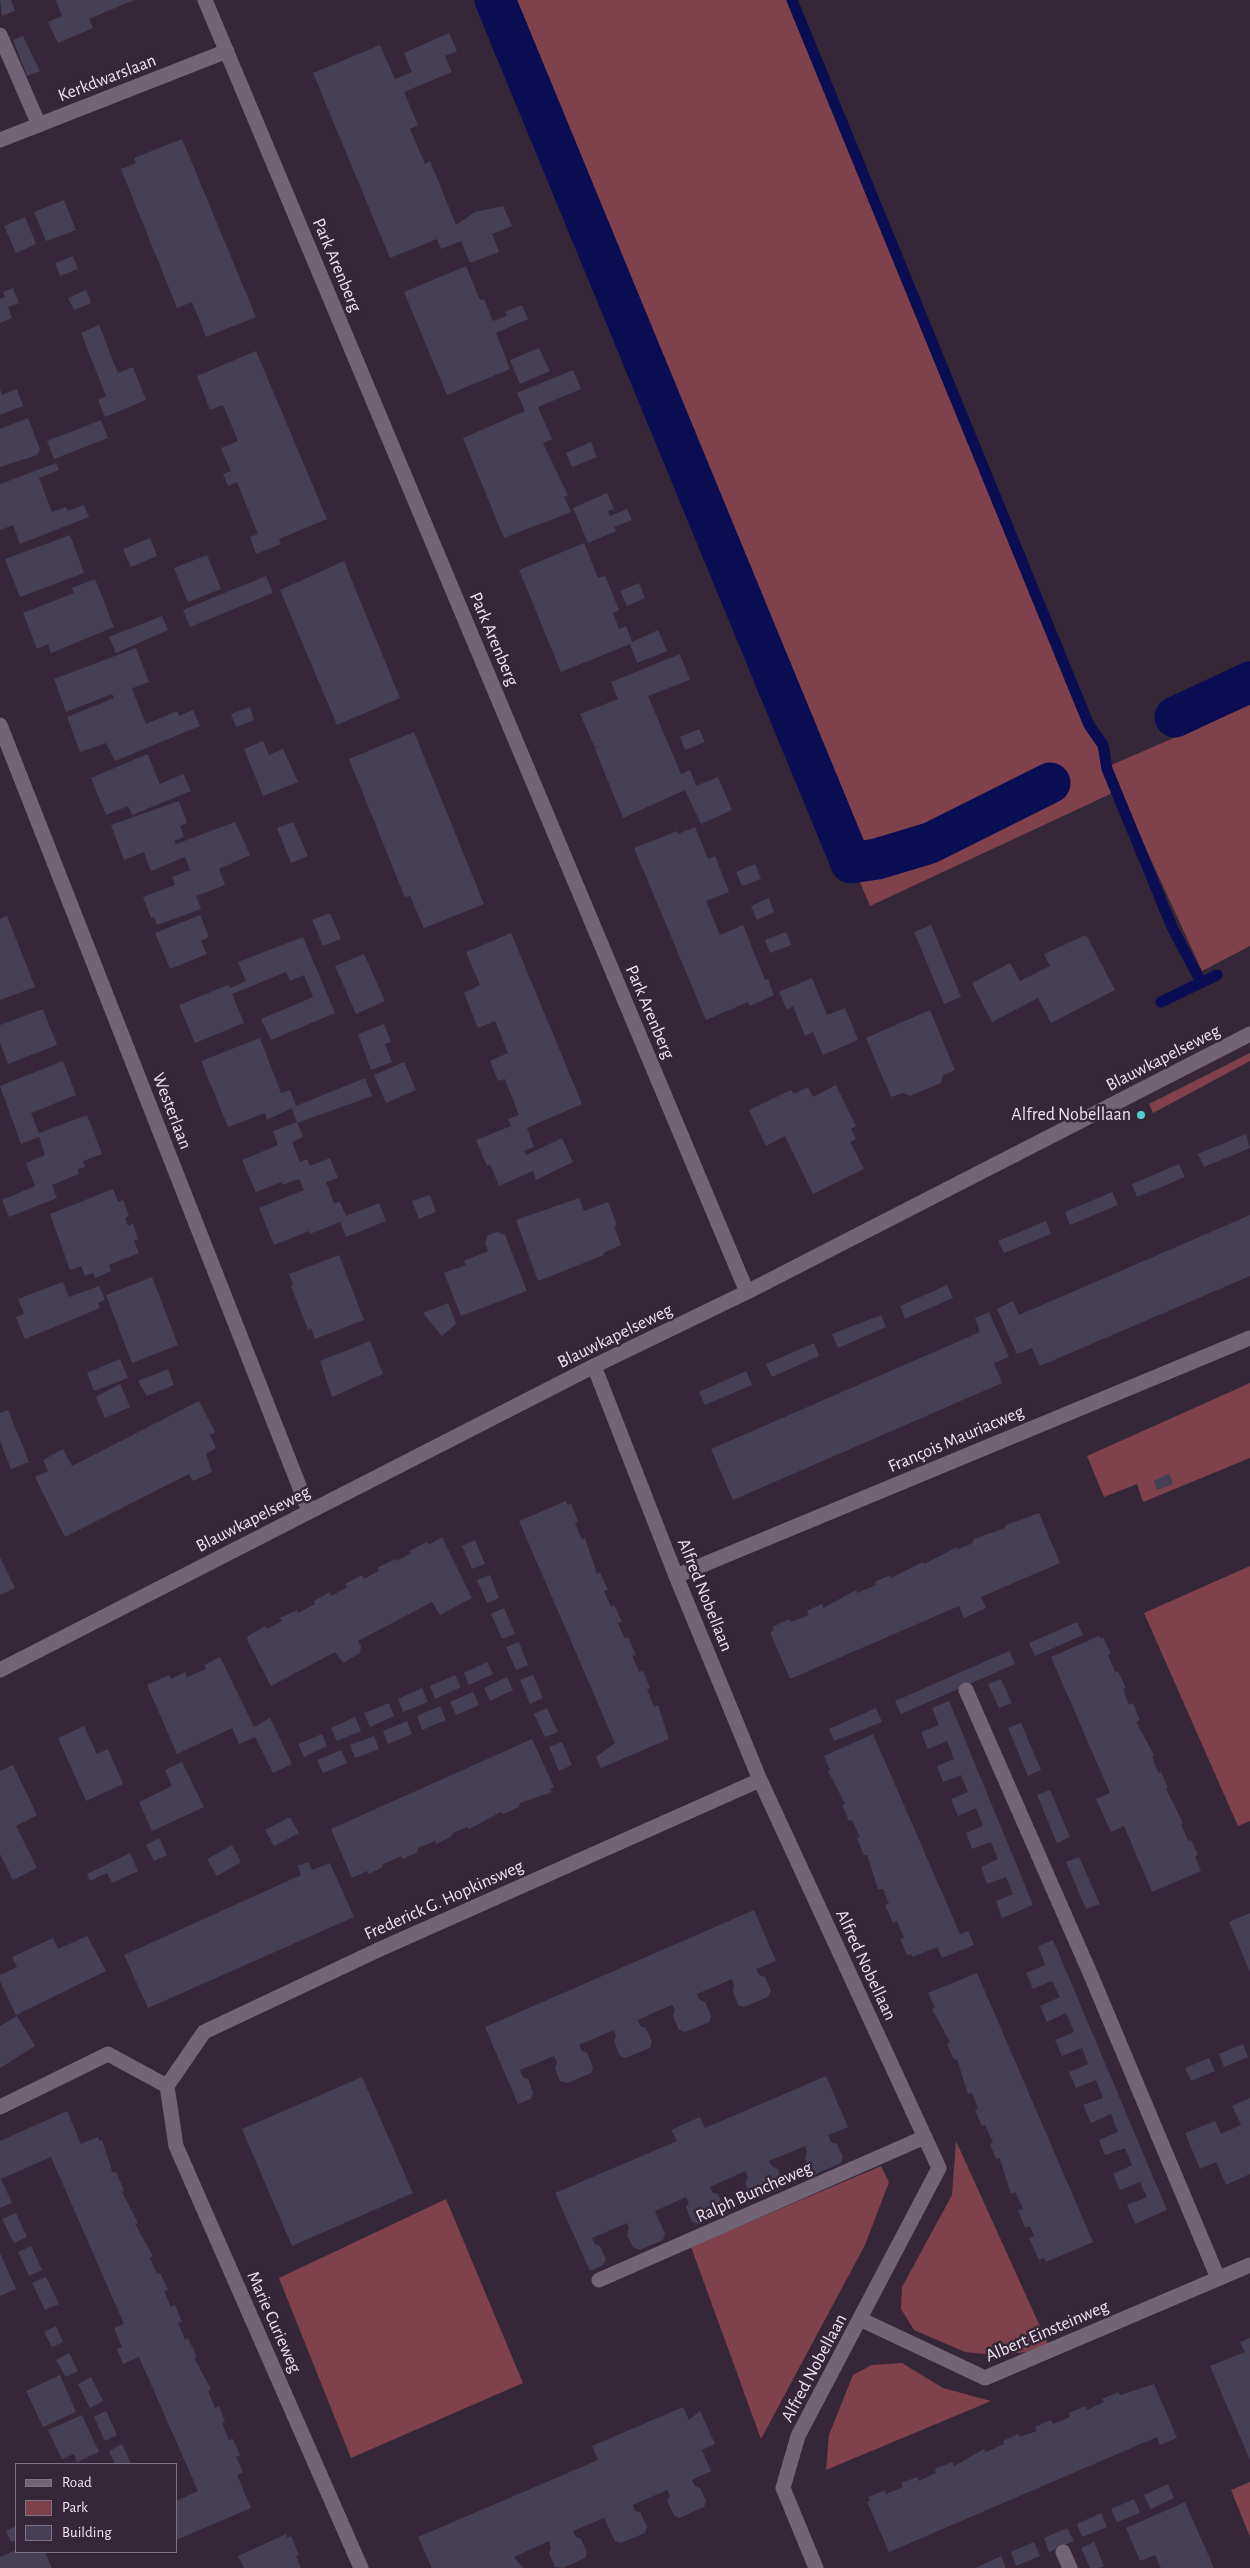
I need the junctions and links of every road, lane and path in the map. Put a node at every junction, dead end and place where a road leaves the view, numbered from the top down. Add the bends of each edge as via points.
1 (206, 0) edge
2 (0, 35) edge
3 (227, 51) junction
4 (38, 124) junction
5 (0, 140) edge
6 (0, 725) edge
7 (1249, 1034) edge
8 (747, 1292) junction
9 (1250, 1338) edge
10 (594, 1366) junction
11 (309, 1511) junction
12 (676, 1576) junction
13 (0, 1670) edge
14 (966, 1690) dead end
15 (760, 1780) junction
16 (167, 2086) junction
17 (0, 2107) edge
18 (924, 2137) junction
19 (1250, 2265) edge
20 (1218, 2278) junction
21 (599, 2280) dead end
22 (862, 2320) junction
23 (1063, 2552) dead end
24 (361, 2568) edge
25 (816, 2568) edge
26 (1070, 2568) edge

1 - 3 street, Park Arenberg
2 - 4 street
3 - 4 street, Kerkdwarslaan
3 - 8 street, Park Arenberg
4 - 5 street, Kerkdwarslaan
6 - 11 street, Westerlaan
7 - 8 street, Blauwkapelseweg
8 - 10 street, Blauwkapelseweg
9 - 12 street, François Mauriacweg
10 - 11 street, Blauwkapelseweg
10 - 12 street, Alfred Nobellaan
11 - 13 street, Blauwkapelseweg
12 - 15 street, Alfred Nobellaan
14 - 20 street
15 - 16 street, Frederick G. Hopkinsweg via 378,1950 204,2032
15 - 18 street, Alfred Nobellaan
16 - 17 street via 108,2054
16 - 24 street, Marie Curieweg via 176,2146
18 - 21 street, Ralph Buncheweg
18 - 22 street, Alfred Nobellaan via 939,2168
19 - 20 street, Albert Einsteinweg
20 - 22 street, Albert Einsteinweg via 985,2378
22 - 25 street, Alfred Nobellaan via 798,2436 783,2488
23 - 26 street

